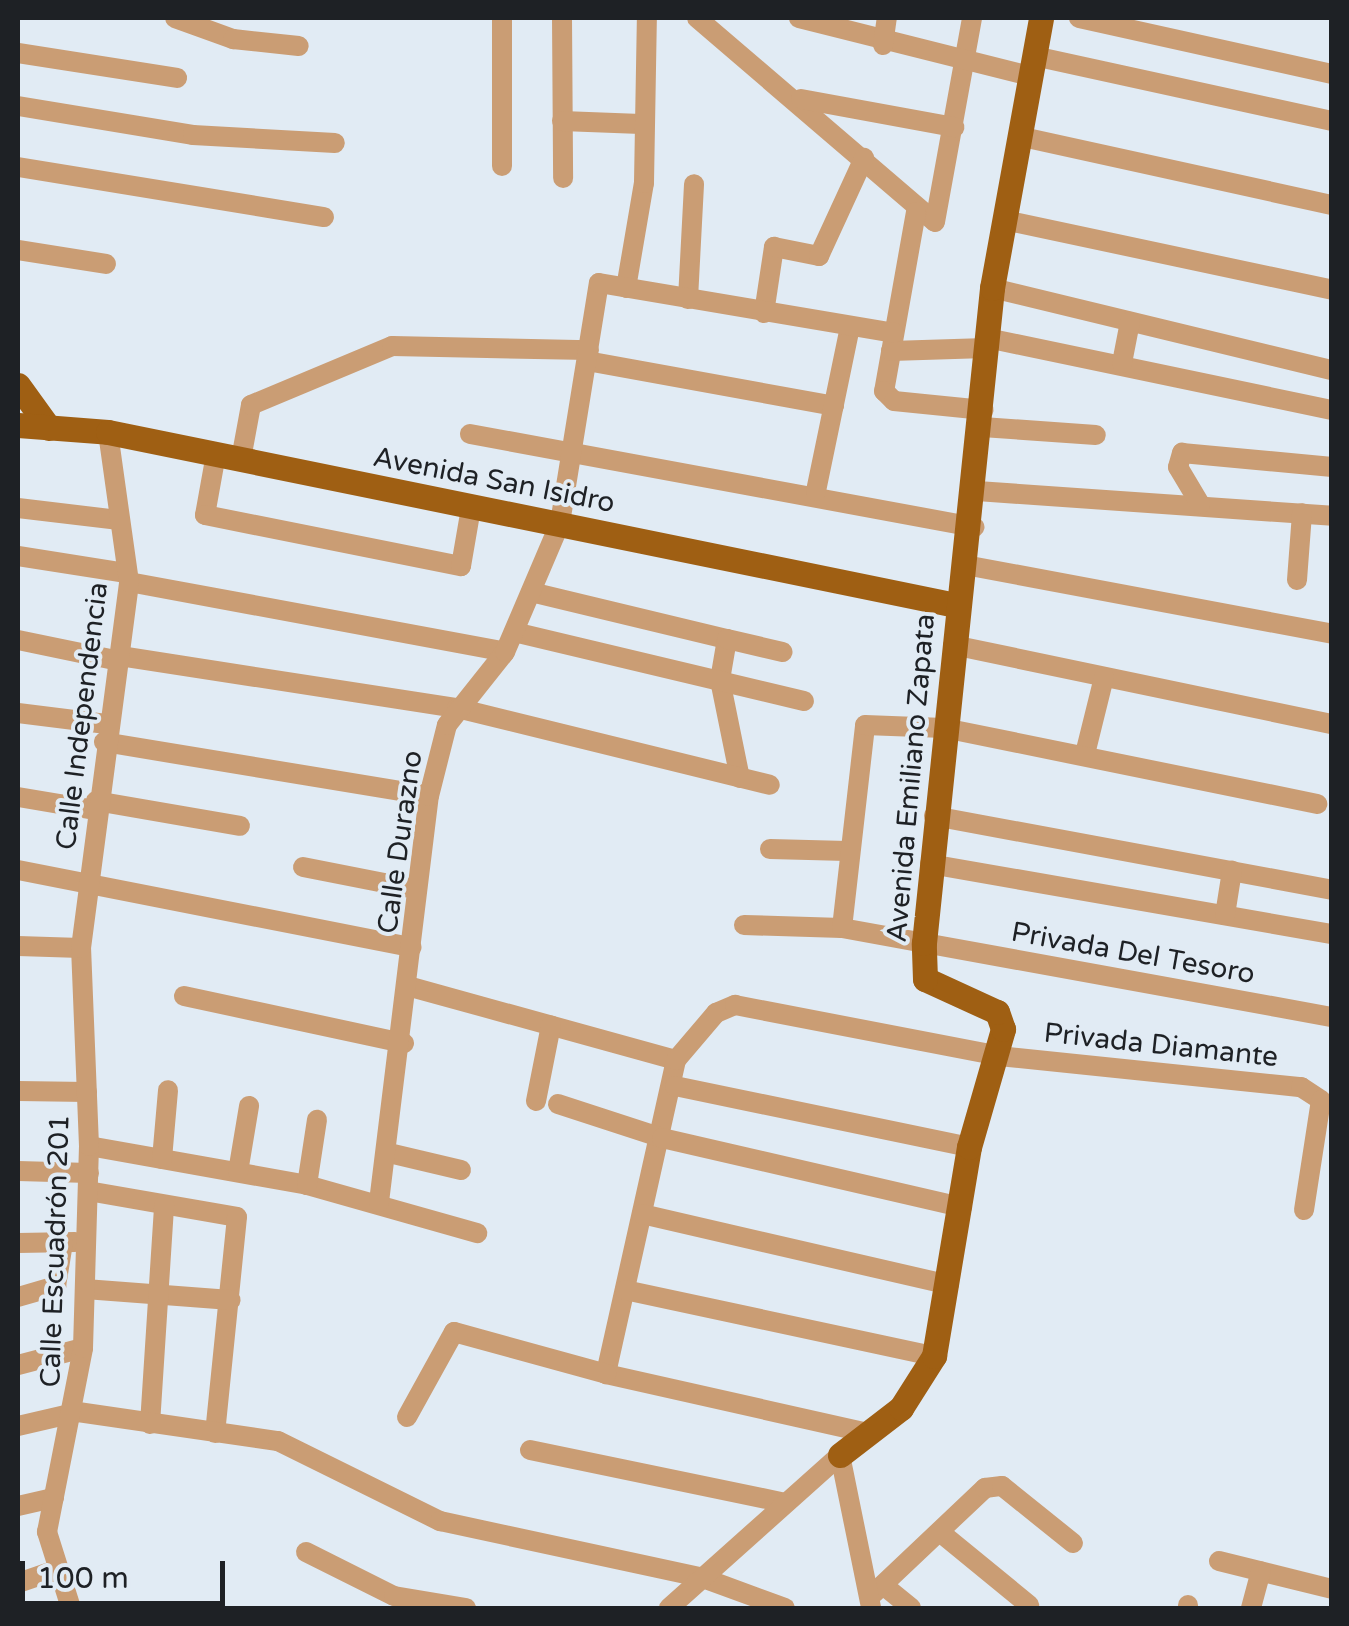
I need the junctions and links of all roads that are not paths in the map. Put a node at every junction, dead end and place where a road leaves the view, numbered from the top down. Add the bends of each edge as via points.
1 (175, 18) edge
2 (502, 18) edge
3 (562, 18) edge
4 (647, 18) edge
5 (799, 18) edge
6 (887, 18) edge
7 (972, 18) edge
8 (1040, 18) edge
9 (1079, 18) edge
10 (709, 22) edge
11 (883, 45) junction
12 (299, 46) dead end
13 (18, 53) edge
14 (965, 62) junction
15 (1032, 66) junction
16 (1332, 74) edge
17 (177, 78) dead end
18 (800, 98) junction
19 (18, 106) edge
20 (562, 121) junction
21 (1332, 122) edge
22 (640, 124) junction
23 (954, 126) junction
24 (1018, 136) junction
25 (336, 144) dead end
26 (864, 158) junction
27 (502, 166) dead end
28 (18, 167) edge
29 (563, 178) dead end
30 (694, 184) dead end
31 (1332, 205) edge
32 (916, 212) junction
33 (324, 217) dead end
34 (1004, 220) junction
35 (18, 250) edge
36 (106, 264) dead end
37 (626, 288) junction
38 (992, 288) junction
39 (1332, 290) edge
40 (688, 299) junction
41 (764, 312) junction
42 (1130, 322) junction
43 (850, 327) junction
44 (892, 342) junction
45 (986, 343) junction
46 (588, 355) junction
47 (1122, 363) junction
48 (1332, 370) edge
49 (18, 385) edge
50 (834, 406) junction
51 (1332, 410) edge
52 (983, 419) junction
53 (18, 426) edge
54 (49, 428) junction
55 (108, 432) junction
56 (470, 434) dead end
57 (1096, 436) dead end
58 (568, 447) junction
59 (228, 456) junction
60 (1332, 467) edge
61 (816, 491) junction
62 (977, 491) junction
63 (1200, 504) junction
64 (18, 508) edge
65 (471, 508) junction
66 (1302, 513) junction
67 (1332, 516) edge
68 (119, 520) junction
69 (560, 523) junction
70 (974, 527) junction
71 (18, 556) edge
72 (965, 565) junction
73 (128, 578) junction
74 (1298, 580) dead end
75 (531, 592) junction
76 (956, 605) junction
77 (1332, 634) edge
78 (727, 639) junction
79 (18, 640) edge
80 (509, 642) junction
81 (953, 645) junction
82 (783, 652) dead end
83 (119, 658) junction
84 (1104, 677) junction
85 (720, 680) junction
86 (804, 701) dead end
87 (457, 708) junction
88 (18, 713) edge
89 (1332, 724) edge
90 (944, 728) junction
91 (105, 733) junction
92 (1085, 754) junction
93 (740, 778) junction
94 (770, 785) dead end
95 (429, 796) junction
96 (18, 797) edge
97 (1317, 804) dead end
98 (96, 806) junction
99 (934, 816) junction
100 (240, 826) dead end
101 (770, 850) dead end
102 (847, 851) junction
103 (930, 864) junction
104 (303, 867) dead end
105 (18, 870) edge
106 (1232, 871) junction
107 (89, 888) junction
108 (415, 889) junction
109 (1332, 890) edge
110 (1225, 915) junction
111 (744, 925) dead end
112 (842, 928) junction
113 (1330, 934) edge
114 (924, 942) junction
115 (18, 946) edge
116 (412, 947) junction
117 (81, 948) junction
118 (411, 988) junction
119 (184, 996) dead end
120 (1332, 1017) edge
121 (551, 1026) junction
122 (404, 1043) junction
123 (999, 1056) junction
124 (676, 1060) junction
125 (675, 1086) junction
126 (168, 1090) dead end
127 (18, 1091) edge
128 (86, 1092) junction
129 (1326, 1095) edge
130 (536, 1100) dead end
131 (558, 1104) dead end
132 (249, 1106) dead end
133 (318, 1120) dead end
134 (662, 1138) junction
135 (90, 1146) junction
136 (969, 1147) junction
137 (389, 1153) junction
138 (162, 1159) junction
139 (18, 1170) edge
140 (460, 1170) dead end
141 (238, 1172) junction
142 (88, 1182) junction
143 (307, 1185) junction
144 (378, 1202) junction
145 (164, 1205) junction
146 (962, 1207) junction
147 (1304, 1210) dead end
148 (642, 1214) junction
149 (477, 1233) dead end
150 (74, 1242) junction
151 (18, 1243) edge
152 (949, 1285) junction
153 (85, 1288) junction
154 (626, 1290) junction
155 (18, 1297) edge
156 (156, 1300) junction
157 (231, 1300) junction
158 (84, 1348) junction
159 (934, 1356) junction
160 (18, 1365) edge
161 (606, 1374) junction
162 (78, 1412) junction
163 (407, 1416) dead end
164 (150, 1424) junction
165 (18, 1426) edge
166 (215, 1432) junction
167 (864, 1432) junction
168 (530, 1450) dead end
169 (840, 1454) junction
170 (54, 1498) junction
171 (786, 1503) junction
172 (18, 1506) edge
173 (941, 1533) junction
174 (1073, 1543) dead end
175 (306, 1552) dead end
176 (1220, 1561) dead end
177 (56, 1570) junction
178 (1262, 1570) junction
179 (702, 1578) junction
180 (18, 1583) edge
181 (1332, 1589) edge
182 (876, 1596) edge
183 (390, 1602) edge
184 (1029, 1605) dead end
185 (71, 1608) edge
186 (466, 1608) edge
187 (669, 1608) edge
188 (785, 1608) edge
189 (911, 1608) edge
190 (1251, 1608) edge

1 - 12 street via 233,39
2 - 27 street
3 - 20 street
4 - 22 street
5 - 11 street
6 - 11 street
7 - 14 street
8 - 15 main road, Avenida Emiliano Zapata
9 - 16 street
10 - 18 street
11 - 14 street
13 - 17 street
14 - 15 street
14 - 23 street
15 - 21 street
15 - 24 main road, Avenida Emiliano Zapata
18 - 23 street
18 - 26 street
19 - 25 street via 193,135
20 - 22 street
20 - 29 street
22 - 37 street via 644,184
23 - 32 street via 941,218
24 - 31 street
24 - 34 main road, Avenida Emiliano Zapata
26 - 32 street
26 - 41 street via 819,256 774,247
28 - 33 street
30 - 40 street
32 - 44 street
34 - 38 main road, Avenida Emiliano Zapata
34 - 39 street
35 - 36 street
37 - 40 street
37 - 46 street, Calle Durazno via 599,282
38 - 42 street
38 - 45 main road, Avenida Emiliano Zapata
40 - 41 street
41 - 43 street
42 - 47 street
42 - 48 street
43 - 44 street
43 - 50 street
44 - 45 street
44 - 52 street via 884,390 894,401
45 - 47 street
45 - 52 main road, Avenida Emiliano Zapata
46 - 50 street
46 - 58 street, Calle Durazno
46 - 59 street via 392,346 251,405
47 - 51 street
49 - 54 main road
50 - 61 street
52 - 57 street
52 - 62 main road, Avenida Emiliano Zapata
53 - 54 main road, Avenida San Isidro
54 - 55 main road, Avenida San Isidro
55 - 59 main road, Avenida San Isidro
55 - 68 street, Calle Independencia
56 - 58 street
58 - 61 street
58 - 69 street, Calle Durazno
59 - 65 main road, Avenida San Isidro
59 - 65 street via 205,516 461,566
60 - 63 street via 1182,453 1178,467
61 - 70 street
62 - 63 street
62 - 70 main road, Avenida Emiliano Zapata
63 - 66 street
64 - 68 street
65 - 69 main road, Avenida San Isidro
66 - 67 street
66 - 74 street
68 - 73 street, Calle Independencia
69 - 75 street, Calle Durazno
69 - 76 main road, Avenida San Isidro
70 - 72 main road, Avenida Emiliano Zapata
71 - 73 street
72 - 76 main road, Avenida Emiliano Zapata
72 - 77 street
73 - 80 street
73 - 83 street, Calle Independencia
75 - 78 street
75 - 80 street, Calle Durazno
76 - 81 main road, Avenida Emiliano Zapata
78 - 82 street
78 - 85 street
79 - 83 street
80 - 85 street
80 - 87 street, Calle Durazno
81 - 84 street
81 - 90 main road, Avenida Emiliano Zapata
83 - 87 street
83 - 91 street, Calle Independencia
84 - 89 street
84 - 92 street
85 - 86 street
85 - 93 street
87 - 93 street
87 - 95 street, Calle Durazno
88 - 91 street
90 - 92 street
90 - 99 main road, Avenida Emiliano Zapata
90 - 102 street via 865,725
91 - 95 street
91 - 98 street, Calle Independencia
92 - 97 street
93 - 94 street
95 - 108 street, Calle Durazno
96 - 98 street
98 - 100 street
98 - 107 street, Calle Independencia
99 - 103 main road, Avenida Emiliano Zapata
99 - 106 street
101 - 102 street
102 - 112 street
103 - 110 street
103 - 114 main road, Avenida Emiliano Zapata
104 - 108 street
105 - 107 street
106 - 109 street
106 - 110 street
107 - 116 street
107 - 117 street, Calle Escuadrón 201
108 - 116 street, Calle Durazno
110 - 113 street
111 - 112 street, Privada Del Tesoro
112 - 114 street, Privada Del Tesoro
114 - 120 street, Privada Del Tesoro
114 - 123 main road, Avenida Emiliano Zapata via 925,979 936,990 997,1012
115 - 117 street
116 - 118 street, Calle Durazno
117 - 128 street, Calle Escuadrón 201
118 - 121 street
118 - 122 street, Calle Durazno
119 - 122 street
121 - 124 street
121 - 130 street
122 - 137 street, Calle Durazno
123 - 124 street, Privada Diamante via 735,1005 716,1013
123 - 129 street, Privada Diamante
123 - 136 main road, Avenida Emiliano Zapata
124 - 125 street
125 - 134 street
125 - 136 street
126 - 138 street
127 - 128 street
128 - 135 street, Calle Escuadrón 201
129 - 147 street, Privada Diamante
131 - 134 street
132 - 141 street
133 - 143 street
134 - 146 street
134 - 148 street
135 - 138 street
135 - 142 street, Calle Escuadrón 201
136 - 146 main road, Avenida Emiliano Zapata
137 - 140 street
137 - 144 street, Calle Durazno
138 - 141 street
139 - 142 street
141 - 143 street
142 - 145 street
142 - 150 street, Calle Escuadrón 201
143 - 144 street
144 - 149 street
145 - 156 street
145 - 157 street via 237,1217
146 - 152 main road, Avenida Emiliano Zapata
148 - 152 street
148 - 154 street
150 - 151 street
150 - 153 street, Calle Escuadrón 201
150 - 155 street via 56,1286
152 - 159 main road, Avenida Emiliano Zapata
153 - 156 street
153 - 158 street, Calle Escuadrón 201
154 - 159 street
154 - 161 street
156 - 157 street
156 - 164 street
157 - 166 street
158 - 160 street
158 - 162 street, Calle Escuadrón 201
159 - 167 main road, Avenida Emiliano Zapata via 900,1408
161 - 163 street via 454,1332
161 - 167 street
162 - 164 street
162 - 165 street
162 - 170 street, Calle Escuadrón 201
164 - 166 street
166 - 179 street via 278,1442 440,1521
167 - 169 main road, Avenida Emiliano Zapata
168 - 171 street
169 - 171 street
169 - 182 street
170 - 172 street
170 - 177 street, Calle Escuadrón 201 via 46,1532
171 - 179 street
173 - 174 street via 985,1488 1002,1486
173 - 182 street
173 - 184 street
175 - 183 street
176 - 178 street
177 - 180 street
177 - 185 street, Calle Escuadrón 201
178 - 181 street
178 - 190 street
179 - 187 street
179 - 188 street
182 - 189 street
183 - 186 street

